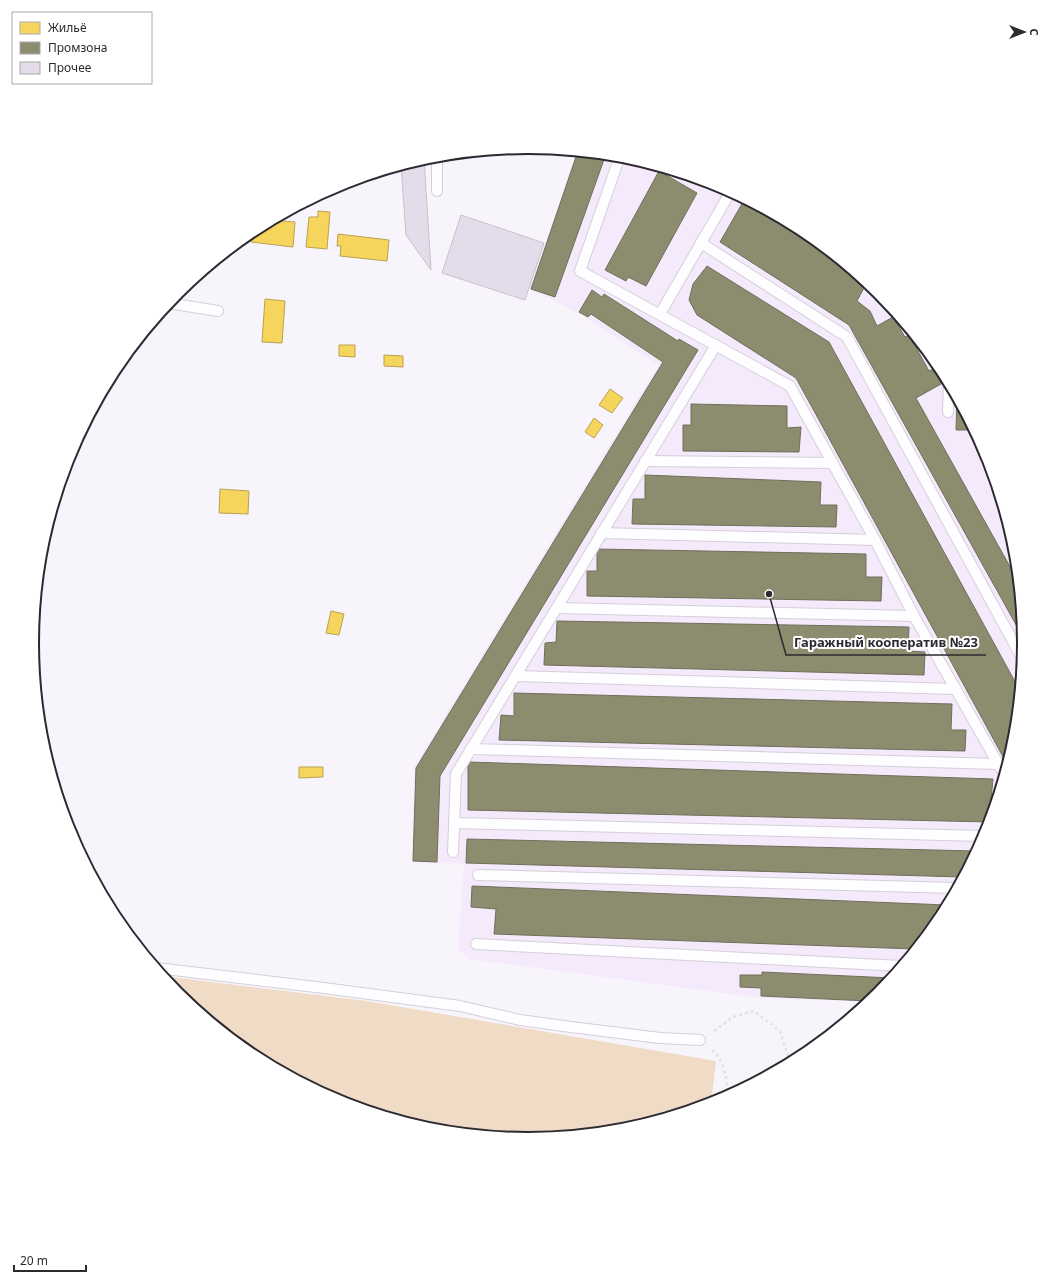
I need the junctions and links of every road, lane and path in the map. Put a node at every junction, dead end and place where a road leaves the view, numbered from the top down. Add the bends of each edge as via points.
1 (618, 162) edge
2 (436, 163) edge
3 (436, 191) dead end
4 (728, 197) edge
5 (701, 243) junction
6 (175, 304) edge
7 (218, 311) dead end
8 (660, 314) junction
9 (716, 345) junction
10 (949, 394) edge
11 (948, 412) dead end
12 (645, 460) junction
13 (833, 463) junction
14 (602, 533) junction
15 (875, 540) junction
16 (558, 608) junction
17 (914, 616) junction
18 (1017, 648) edge
19 (516, 676) junction
20 (956, 689) junction
21 (471, 749) junction
22 (998, 764) junction
23 (1000, 768) edge
24 (454, 823) junction
25 (977, 836) edge
26 (453, 852) dead end
27 (478, 875) dead end
28 (951, 888) edge
29 (476, 944) dead end
30 (895, 966) edge
31 (164, 969) edge
32 (700, 1040) junction
33 (788, 1056) edge
34 (726, 1089) edge

1 - 8 lane via 580,271
2 - 3 lane
4 - 5 lane
5 - 8 lane
5 - 18 lane via 847,337
6 - 7 lane
8 - 9 lane
9 - 12 lane
9 - 13 lane via 790,386
10 - 11 lane
12 - 13 lane
12 - 14 lane
13 - 15 lane
14 - 15 lane
14 - 16 lane
15 - 17 lane
16 - 17 lane
16 - 19 lane
17 - 20 lane
19 - 20 lane
19 - 21 lane
20 - 22 lane
21 - 22 lane
21 - 24 lane via 456,774
22 - 23 lane
24 - 25 lane
24 - 26 lane
27 - 28 lane
29 - 30 lane
31 - 32 lane via 460,1006 520,1020 571,1028
32 - 33 path via 733,1017 754,1011 780,1031
32 - 34 path via 716,1053 726,1074

